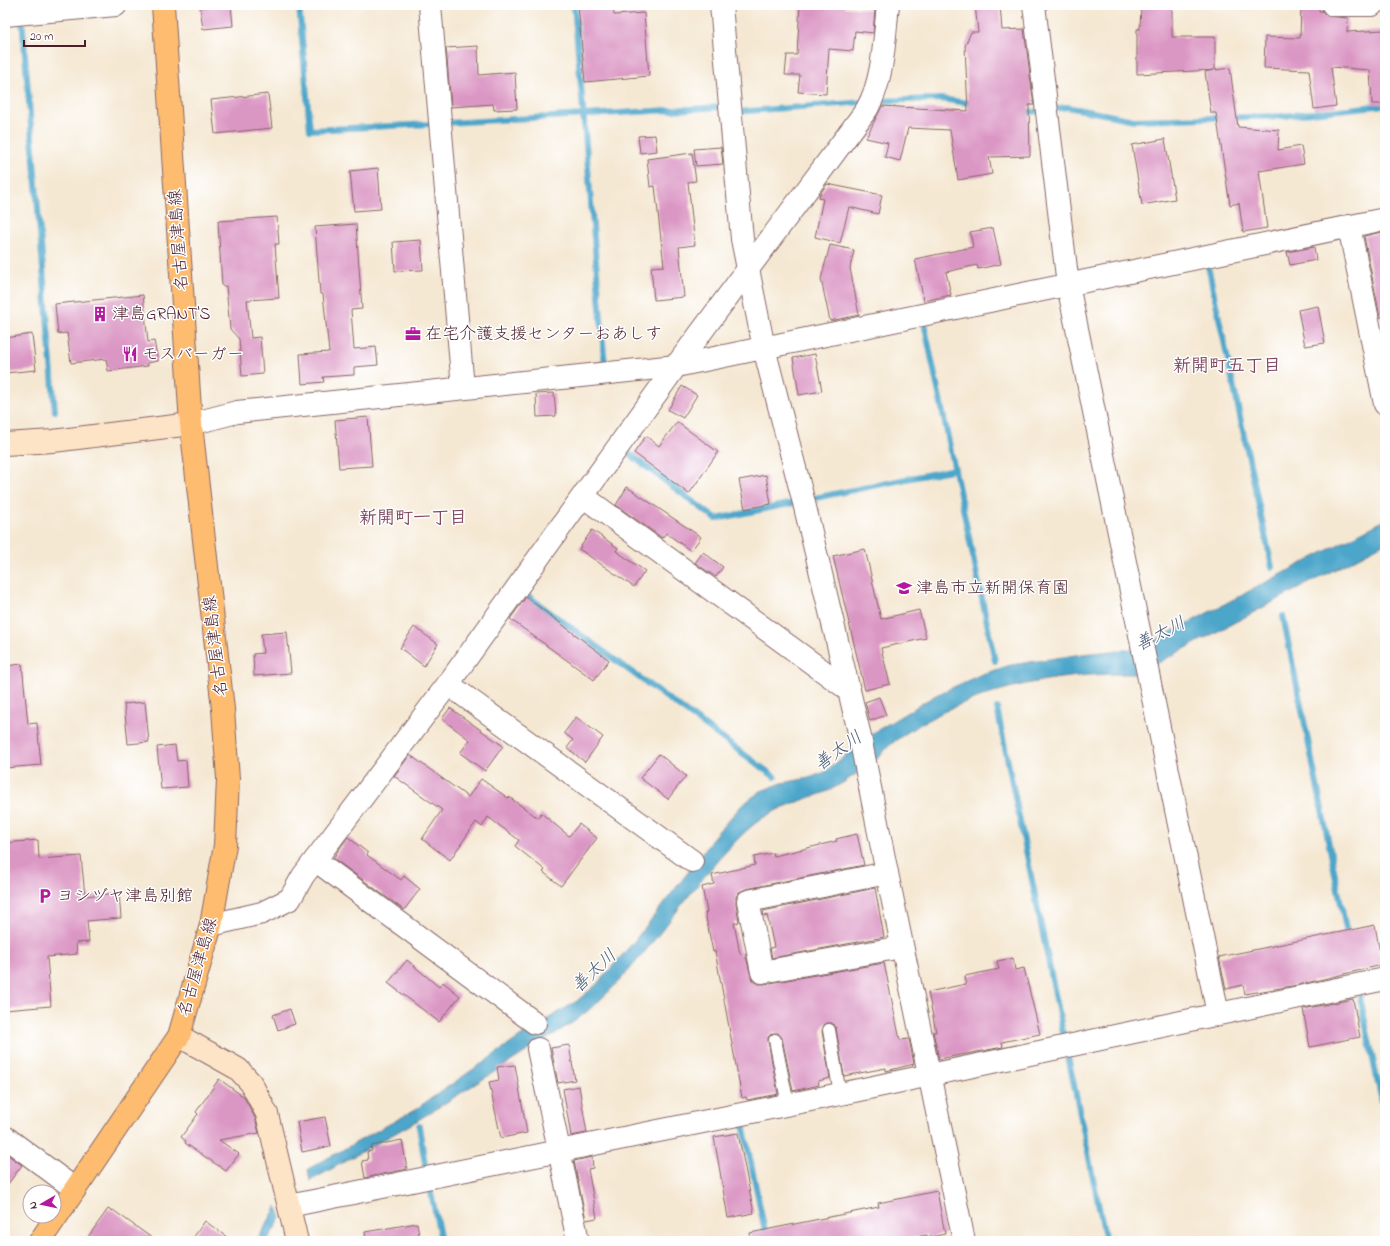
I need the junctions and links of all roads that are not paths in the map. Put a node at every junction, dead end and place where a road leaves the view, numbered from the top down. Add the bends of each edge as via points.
1 (116, 5) edge
2 (163, 5) edge
3 (430, 5) edge
4 (722, 5) edge
5 (888, 5) edge
6 (1034, 5) edge
7 (1332, 5) edge
8 (1372, 5) edge
9 (5, 15) edge
10 (1385, 219) edge
11 (1349, 226) junction
12 (748, 270) junction
13 (1068, 285) junction
14 (764, 348) junction
15 (676, 366) junction
16 (463, 388) junction
17 (1385, 404) edge
18 (191, 424) junction
19 (5, 444) edge
20 (584, 497) junction
21 (448, 684) junction
22 (849, 690) junction
23 (315, 860) junction
24 (692, 861) dead end
25 (887, 873) junction
26 (211, 925) junction
27 (902, 947) junction
28 (1385, 979) edge
29 (1218, 1014) junction
30 (535, 1024) dead end
31 (829, 1030) dead end
32 (179, 1036) junction
33 (775, 1040) dead end
34 (538, 1049) dead end
35 (929, 1074) junction
36 (840, 1094) junction
37 (788, 1104) junction
38 (5, 1137) edge
39 (560, 1150) junction
40 (75, 1189) junction
41 (289, 1206) junction
42 (40, 1241) edge
43 (297, 1241) edge
44 (578, 1241) edge
45 (964, 1241) edge

1 - 9 street
2 - 18 main road, 名古屋津島線
3 - 16 street
4 - 12 street via 742,239
5 - 12 street via 884,47 871,102
6 - 13 street
7 - 8 street
10 - 11 street
11 - 13 street
11 - 17 street
12 - 14 street
12 - 15 street
13 - 14 street
13 - 29 street
14 - 15 street
14 - 22 street
15 - 16 street
15 - 20 street
16 - 18 street via 237,412
18 - 19 street via 53,441
18 - 26 main road, 名古屋津島線 via 223,709 228,779 225,845
20 - 21 street
20 - 22 street
21 - 23 street
21 - 24 street
22 - 25 street
23 - 26 street via 290,899 262,913
23 - 30 street
25 - 27 street
25 - 27 street via 748,901 760,965 762,972
26 - 32 main road, 名古屋津島線
27 - 35 street
28 - 29 street
29 - 35 street
31 - 36 lane
32 - 40 main road, 名古屋津島線
32 - 41 street via 238,1069 251,1083 267,1114
33 - 37 lane
34 - 39 street
35 - 36 street
35 - 45 street
36 - 37 street
37 - 39 street
38 - 40 street
39 - 41 street
39 - 44 street
40 - 42 main road, 名古屋津島線
41 - 43 street

